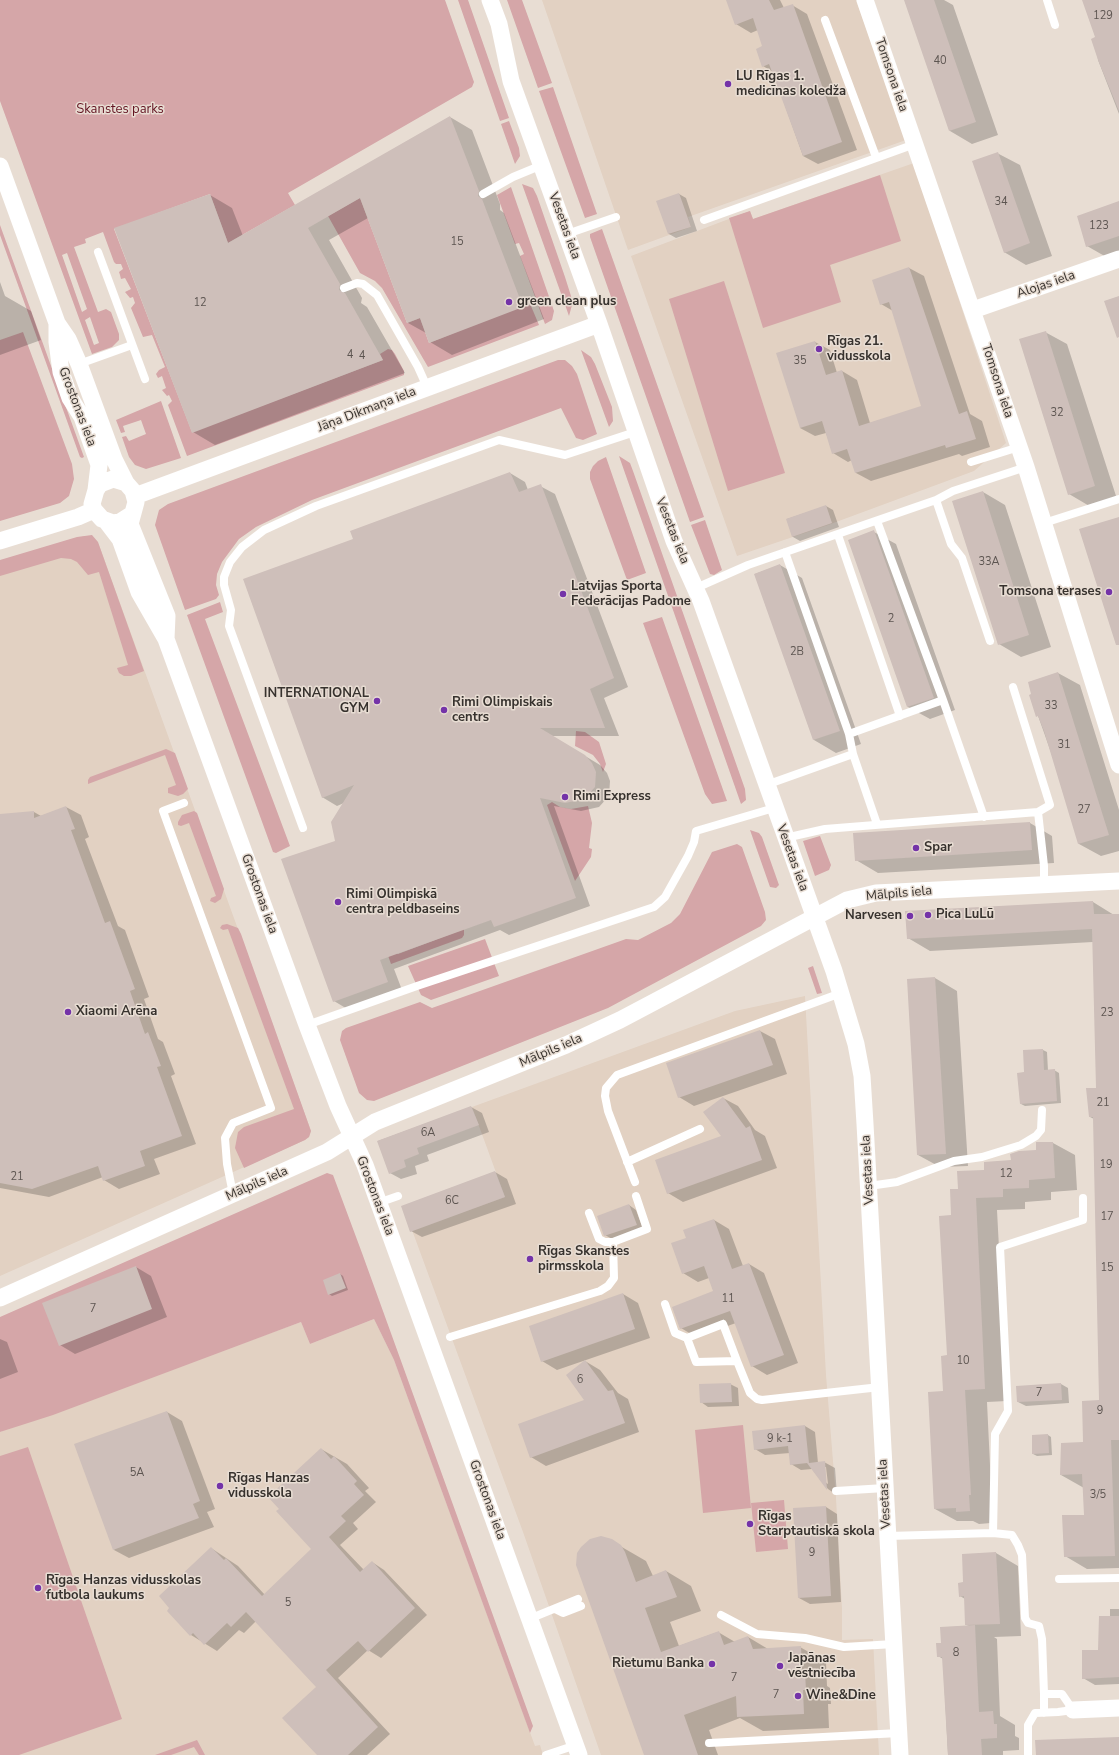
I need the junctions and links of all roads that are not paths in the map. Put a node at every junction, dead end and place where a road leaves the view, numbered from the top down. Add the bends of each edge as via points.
1 (490, 0) edge
2 (865, 0) edge
3 (1047, 0) edge
4 (826, 20) dead end
5 (1055, 25) dead end
6 (915, 144) junction
7 (876, 157) junction
8 (542, 165) junction
9 (0, 166) edge
10 (483, 194) dead end
11 (616, 217) dead end
12 (704, 220) dead end
13 (567, 234) junction
14 (98, 252) dead end
15 (1119, 259) edge
16 (344, 288) dead end
17 (973, 310) junction
18 (57, 323) junction
19 (599, 324) junction
20 (132, 345) junction
21 (79, 364) junction
22 (145, 379) dead end
23 (427, 387) junction
24 (635, 432) junction
25 (1019, 447) junction
26 (972, 462) dead end
27 (1026, 467) junction
28 (131, 489) junction
29 (96, 490) junction
30 (1119, 499) edge
31 (936, 500) junction
32 (131, 515) junction
33 (101, 516) junction
34 (877, 520) junction
35 (1044, 523) junction
36 (838, 535) junction
37 (0, 541) edge
38 (785, 552) junction
39 (696, 588) junction
40 (166, 639) junction
41 (990, 640) dead end
42 (1013, 686) dead end
43 (943, 700) junction
44 (900, 716) junction
45 (849, 734) junction
46 (1115, 737) edge
47 (853, 754) junction
48 (1119, 765) edge
49 (766, 785) junction
50 (184, 803) dead end
51 (774, 808) junction
52 (1038, 812) junction
53 (984, 817) junction
54 (877, 824) junction
55 (303, 828) dead end
56 (785, 838) junction
57 (1119, 881) edge
58 (1044, 885) junction
59 (814, 919) junction
60 (841, 993) junction
61 (307, 1025) junction
62 (1042, 1110) dead end
63 (700, 1129) dead end
64 (350, 1136) junction
65 (627, 1162) junction
66 (635, 1182) dead end
67 (869, 1186) junction
68 (233, 1194) junction
69 (398, 1196) dead end
70 (636, 1196) dead end
71 (1083, 1198) dead end
72 (378, 1203) junction
73 (589, 1213) dead end
74 (613, 1242) junction
75 (0, 1298) edge
76 (665, 1304) dead end
77 (450, 1337) dead end
78 (687, 1338) junction
79 (737, 1361) junction
80 (880, 1387) junction
81 (885, 1488) junction
82 (836, 1491) dead end
83 (993, 1533) junction
84 (888, 1536) junction
85 (1119, 1578) edge
86 (1058, 1579) dead end
87 (579, 1603) dead end
88 (721, 1615) dead end
89 (529, 1619) junction
90 (894, 1644) junction
91 (1044, 1694) junction
92 (1119, 1708) edge
93 (1073, 1710) junction
94 (1044, 1713) junction
95 (898, 1733) junction
96 (709, 1743) dead end
97 (578, 1750) edge
98 (546, 1755) edge
99 (900, 1755) edge
100 (1028, 1755) edge

1 - 8 street, Vesetas iela via 499,24 511,81
2 - 6 street, Tomsona iela
3 - 5 lane
4 - 7 lane
6 - 7 lane
6 - 17 street, Tomsona iela
7 - 12 lane
8 - 10 lane via 513,177
8 - 13 street, Vesetas iela
9 - 18 street, Grostonas iela
11 - 13 lane
13 - 19 street, Vesetas iela
14 - 20 lane
15 - 17 street, Alojas iela
16 - 23 lane via 357,283 371,289 377,295
17 - 25 street, Tomsona iela
18 - 21 street, Grostonas iela via 68,339
18 - 29 street, Grostonas iela via 61,372 70,398 82,418 98,465
19 - 23 street, Jāņa Dikmaņa iela
19 - 24 street, Vesetas iela
20 - 21 lane
20 - 22 lane
21 - 28 street, Grostonas iela via 116,464
23 - 28 street, Jāņa Dikmaņa iela
24 - 39 street, Vesetas iela via 674,541
24 - 55 lane via 565,455 499,440 316,506 264,530 242,547 230,562 224,578 232,610 229,626
25 - 26 lane
25 - 27 street, Tomsona iela
27 - 31 lane via 953,491
27 - 35 street, Tomsona iela
28 - 29 street via 120,480 106,481
28 - 32 street via 135,509
29 - 33 street via 92,504
30 - 35 lane
31 - 34 lane
31 - 41 lane via 951,544 962,558
32 - 33 street via 120,522
32 - 40 street, Grostonas iela via 133,534 167,616
33 - 37 street via 78,517
33 - 40 street, Grostonas iela via 120,539 139,592
34 - 36 lane
34 - 43 lane
35 - 46 street, Tomsona iela
36 - 38 lane
36 - 44 lane
38 - 39 lane
38 - 45 lane
39 - 49 street, Vesetas iela
40 - 61 street, Grostonas iela
42 - 52 lane via 1050,805
43 - 44 lane
43 - 53 lane
44 - 45 lane
45 - 47 lane
46 - 48 street, Tomsona iela
47 - 49 lane
47 - 54 lane
49 - 51 street, Vesetas iela
50 - 68 lane via 162,811 271,1108 233,1123 225,1138 226,1164
51 - 56 street, Vesetas iela
51 - 61 lane via 696,831 688,856 665,897 654,907
52 - 53 lane
52 - 58 lane
53 - 54 lane
54 - 56 lane via 825,829
56 - 59 street, Vesetas iela
57 - 58 street, Mālpils iela
58 - 59 street, Mālpils iela via 876,893 847,900
59 - 60 street, Vesetas iela
59 - 64 street, Mālpils iela via 620,1020 566,1045 375,1122
60 - 65 lane via 617,1075 606,1088 605,1096
60 - 67 street, Vesetas iela via 859,1060
61 - 64 street, Grostonas iela
62 - 67 lane via 1041,1130 1021,1145 982,1157 954,1161 897,1182
63 - 65 lane
64 - 68 street, Mālpils iela via 328,1152
64 - 72 street, Grostonas iela via 365,1165
65 - 66 lane
67 - 80 street, Vesetas iela
68 - 75 street, Mālpils iela
69 - 72 lane
70 - 74 lane via 647,1229
71 - 83 lane via 1082,1220 1000,1247 1008,1411 994,1434
72 - 89 street, Grostonas iela
73 - 74 lane via 599,1239
74 - 77 lane via 614,1278 608,1286
76 - 78 lane via 675,1333
78 - 79 lane via 696,1362
78 - 79 lane via 723,1324
79 - 80 lane via 750,1393 762,1400
80 - 81 street, Vesetas iela
81 - 82 lane
81 - 84 street, Vesetas iela
83 - 84 lane
83 - 91 lane via 1012,1535 1022,1555 1025,1618 1028,1624 1039,1626 1042,1639
84 - 90 street, Vesetas iela
85 - 86 lane
87 - 89 lane via 562,1613 555,1610
88 - 90 lane via 757,1634 805,1638 844,1647
89 - 97 street, Grostonas iela
90 - 95 street, Vesetas iela
91 - 93 lane via 1062,1694
91 - 94 lane
92 - 93 street
93 - 94 lane
94 - 100 lane via 1035,1713 1028,1725
95 - 96 lane
95 - 99 street, Vesetas iela
97 - 98 lane

